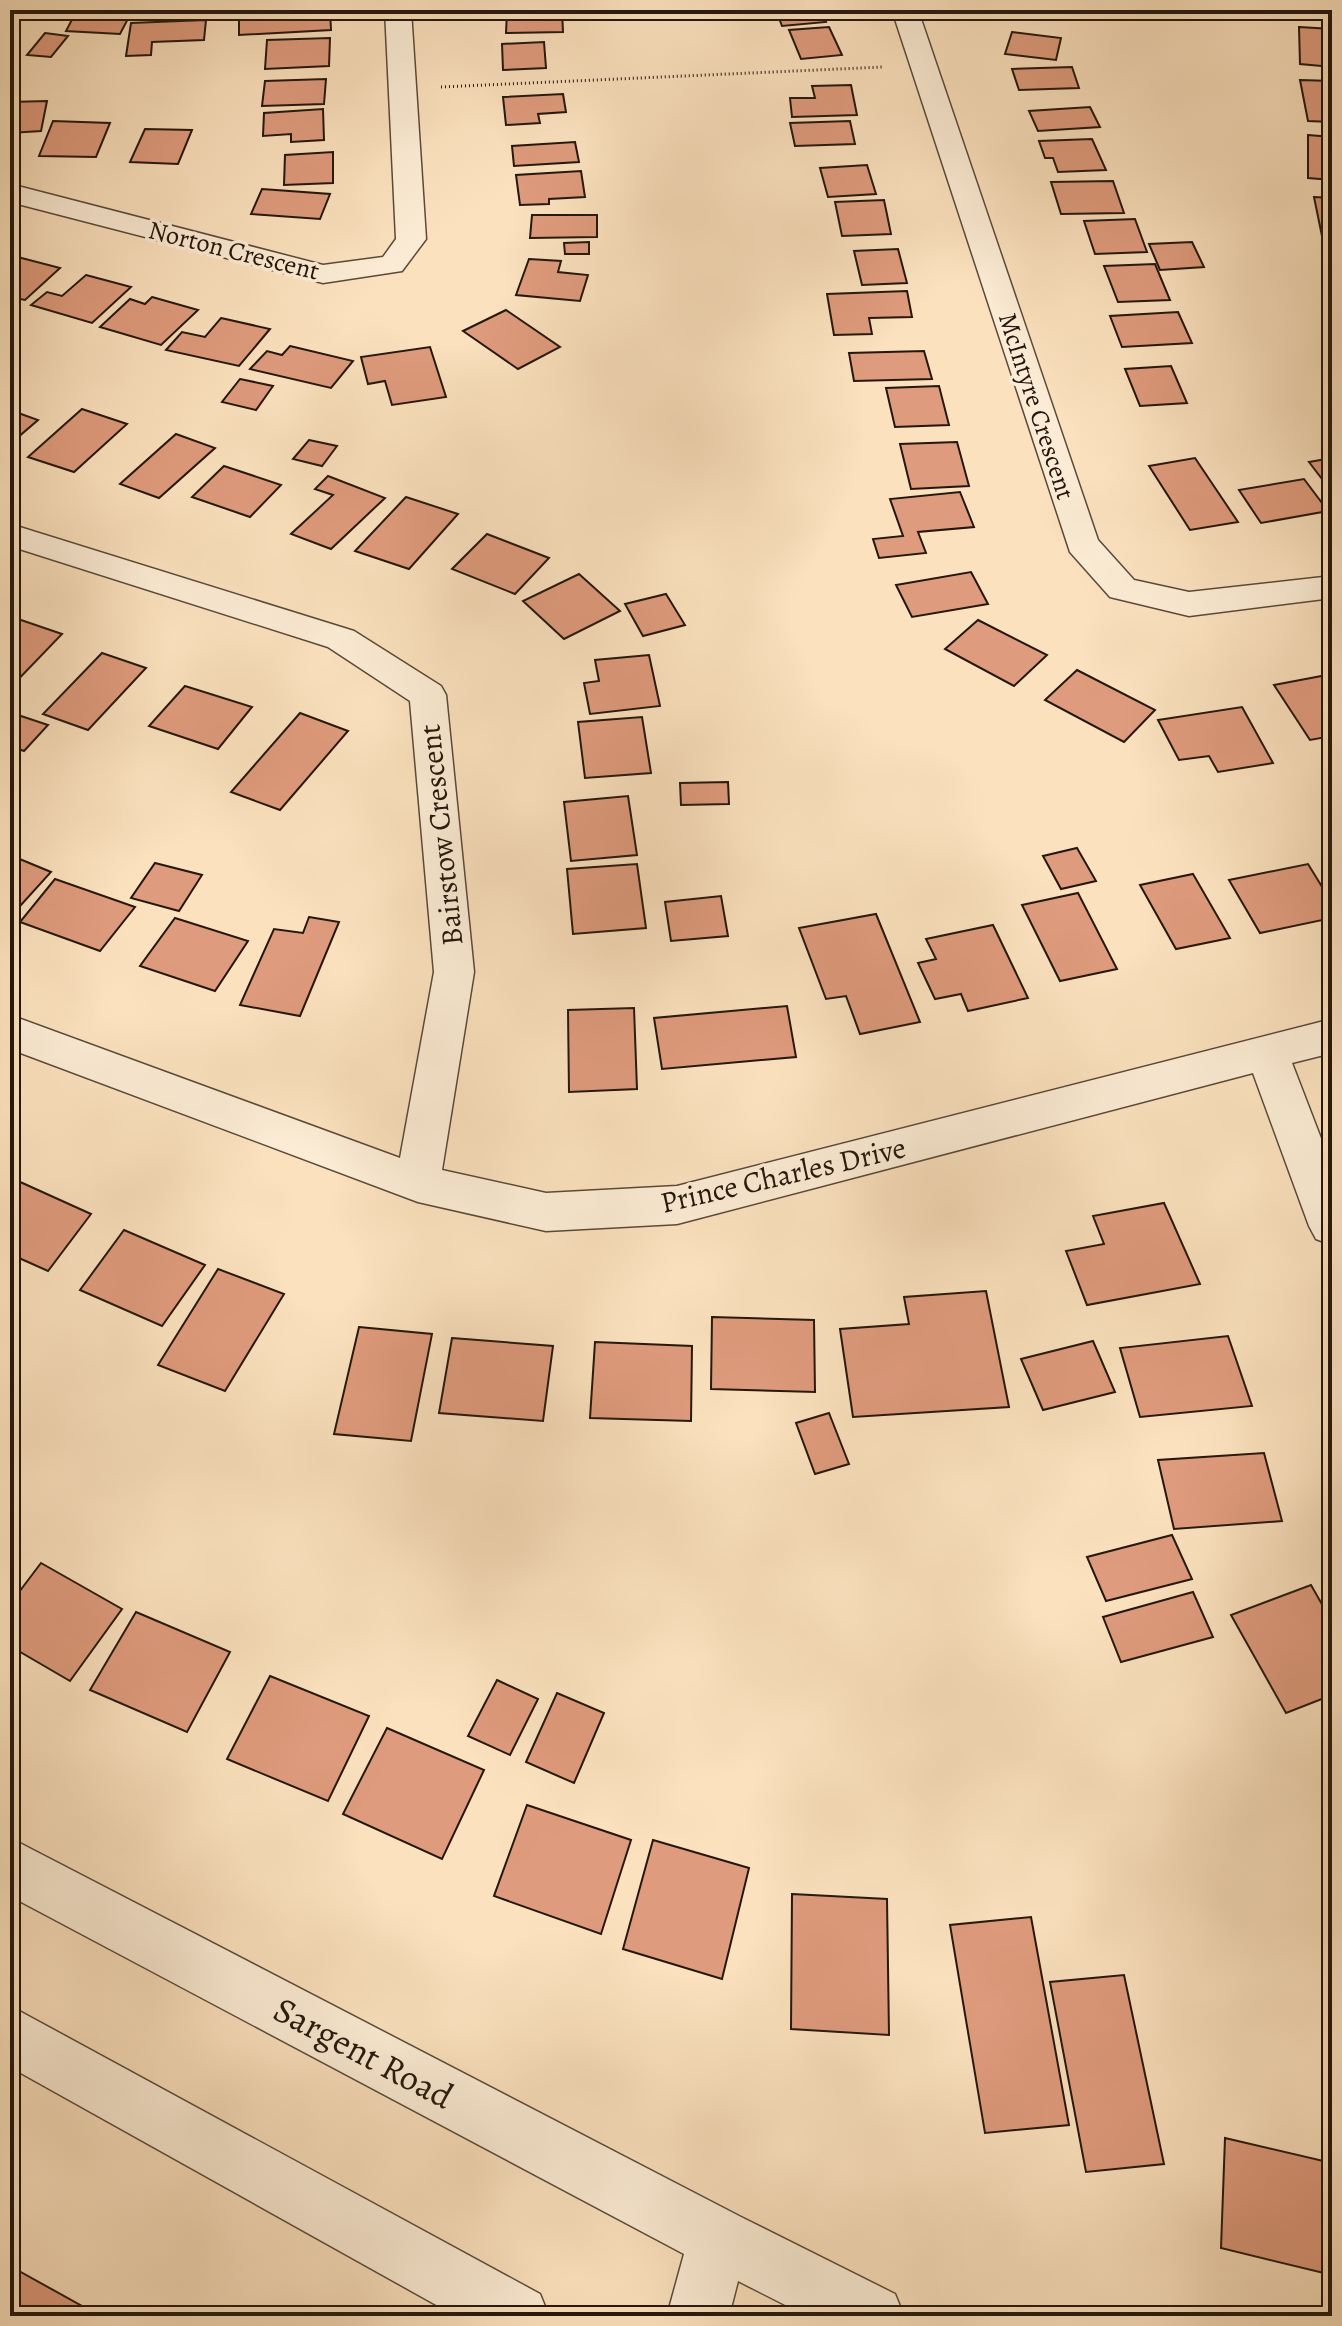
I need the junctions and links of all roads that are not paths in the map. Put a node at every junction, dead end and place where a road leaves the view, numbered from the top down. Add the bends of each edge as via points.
1 (398, 10) edge
2 (905, 10) edge
3 (10, 193) edge
4 (10, 535) edge
5 (1332, 587) edge
6 (10, 1032) edge
7 (1332, 1036) edge
8 (1268, 1055) junction
9 (418, 1183) junction
10 (1332, 1226) edge
11 (10, 1866) edge
12 (10, 2035) edge
13 (719, 2239) junction
14 (518, 2316) edge
15 (698, 2316) edge
16 (873, 2316) edge

1 - 3 street, Norton Crescent via 411,239 392,265 323,274
2 - 5 street, McIntyre Crescent via 1082,544 1122,589 1189,604
4 - 9 street, Bairstow Crescent via 341,639 428,695 454,972
6 - 9 street, Prince Charles Drive
7 - 8 street, Prince Charles Drive
8 - 9 street, Prince Charles Drive via 677,1205 546,1212
8 - 10 street
11 - 13 street, Sargent Road
12 - 14 street
13 - 15 street
13 - 16 street, Sargent Road

